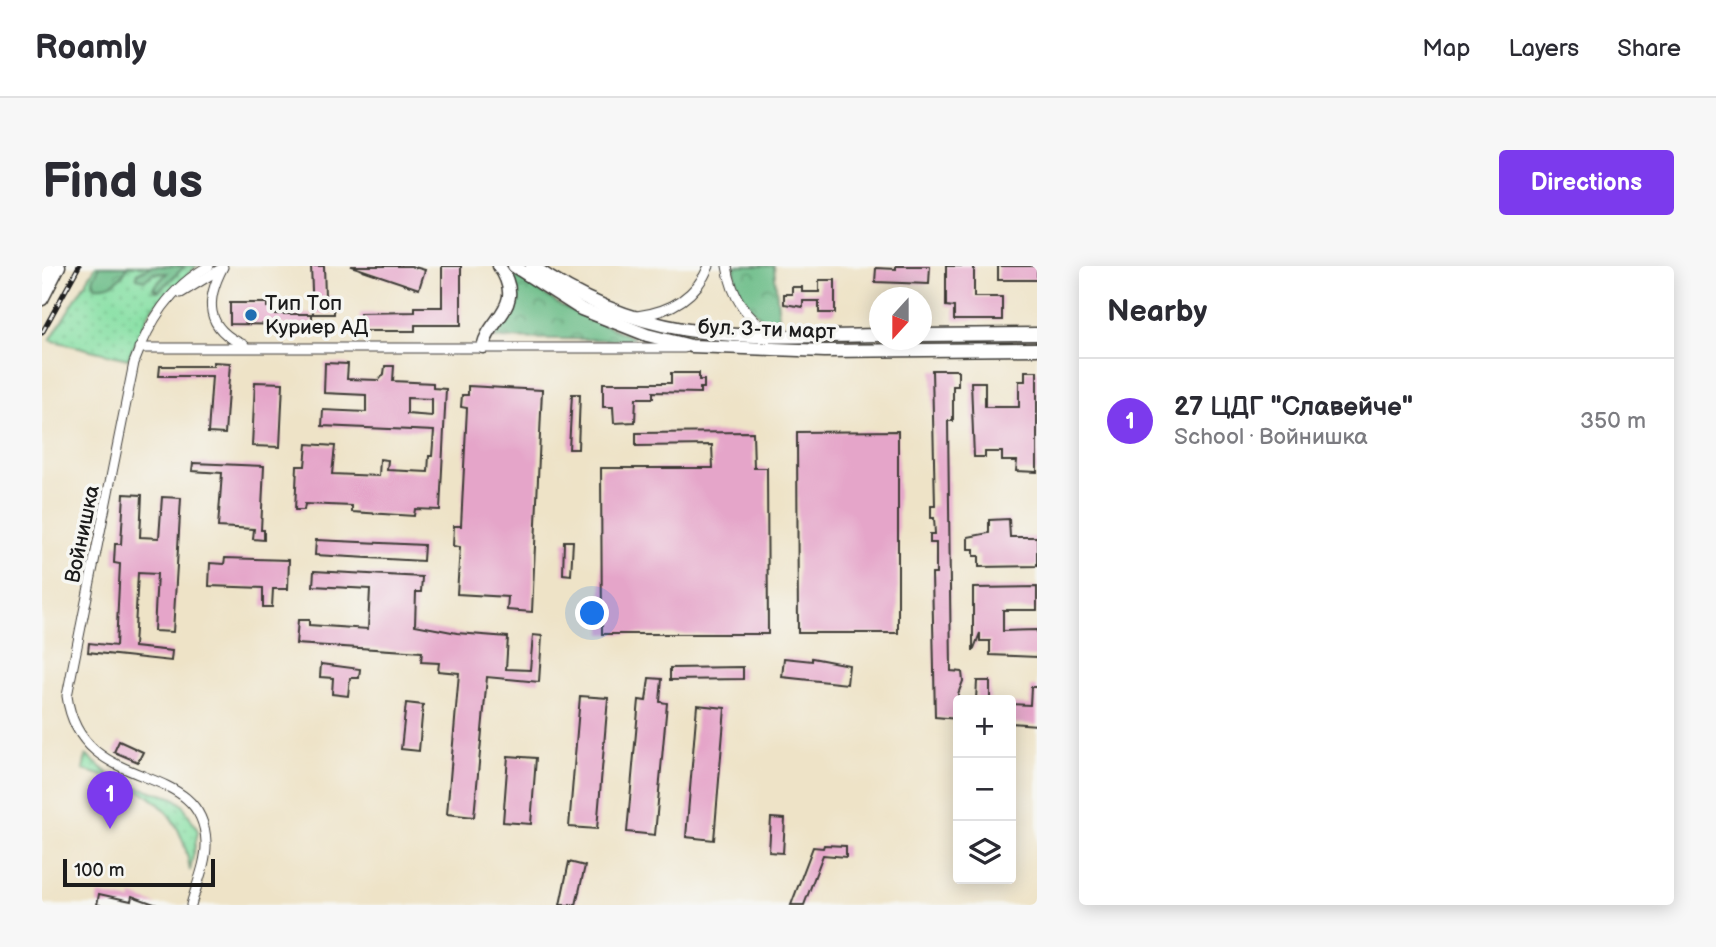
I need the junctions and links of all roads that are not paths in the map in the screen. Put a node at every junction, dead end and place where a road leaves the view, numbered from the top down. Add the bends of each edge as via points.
1 (48, 266) edge
2 (59, 266) edge
3 (209, 266) edge
4 (499, 266) edge
5 (514, 266) edge
6 (532, 266) edge
7 (709, 266) edge
8 (727, 266) edge
9 (224, 267) edge
10 (42, 276) edge
11 (42, 299) edge
12 (159, 313) junction
13 (630, 317) junction
14 (1037, 334) edge
15 (869, 335) edge
16 (932, 335) edge
17 (776, 337) junction
18 (483, 347) junction
19 (139, 348) junction
20 (248, 348) junction
21 (709, 349) junction
22 (1037, 349) edge
23 (191, 905) edge

1 - 10 main road
2 - 11 main road
3 - 12 street via 178,288
4 - 18 main road via 506,280 507,302
5 - 21 main road, бул. 3-ти март via 562,299 599,317 647,335
6 - 13 main road, бул. 3-ти март via 573,292
7 - 13 street via 699,285 674,306
8 - 17 street via 742,310
9 - 12 street via 191,285
9 - 20 street via 213,289 211,314 225,335
12 - 19 street, Войнишка
13 - 17 main road, бул. 3-ти март via 700,334
14 - 16 main road
15 - 17 main road, бул. 3-ти март
18 - 20 street
18 - 21 street
19 - 20 street
19 - 23 street, Войнишка via 67,696 79,734 93,751 117,767 178,790 191,802 206,841
21 - 22 main road, бул. 3-ти март

